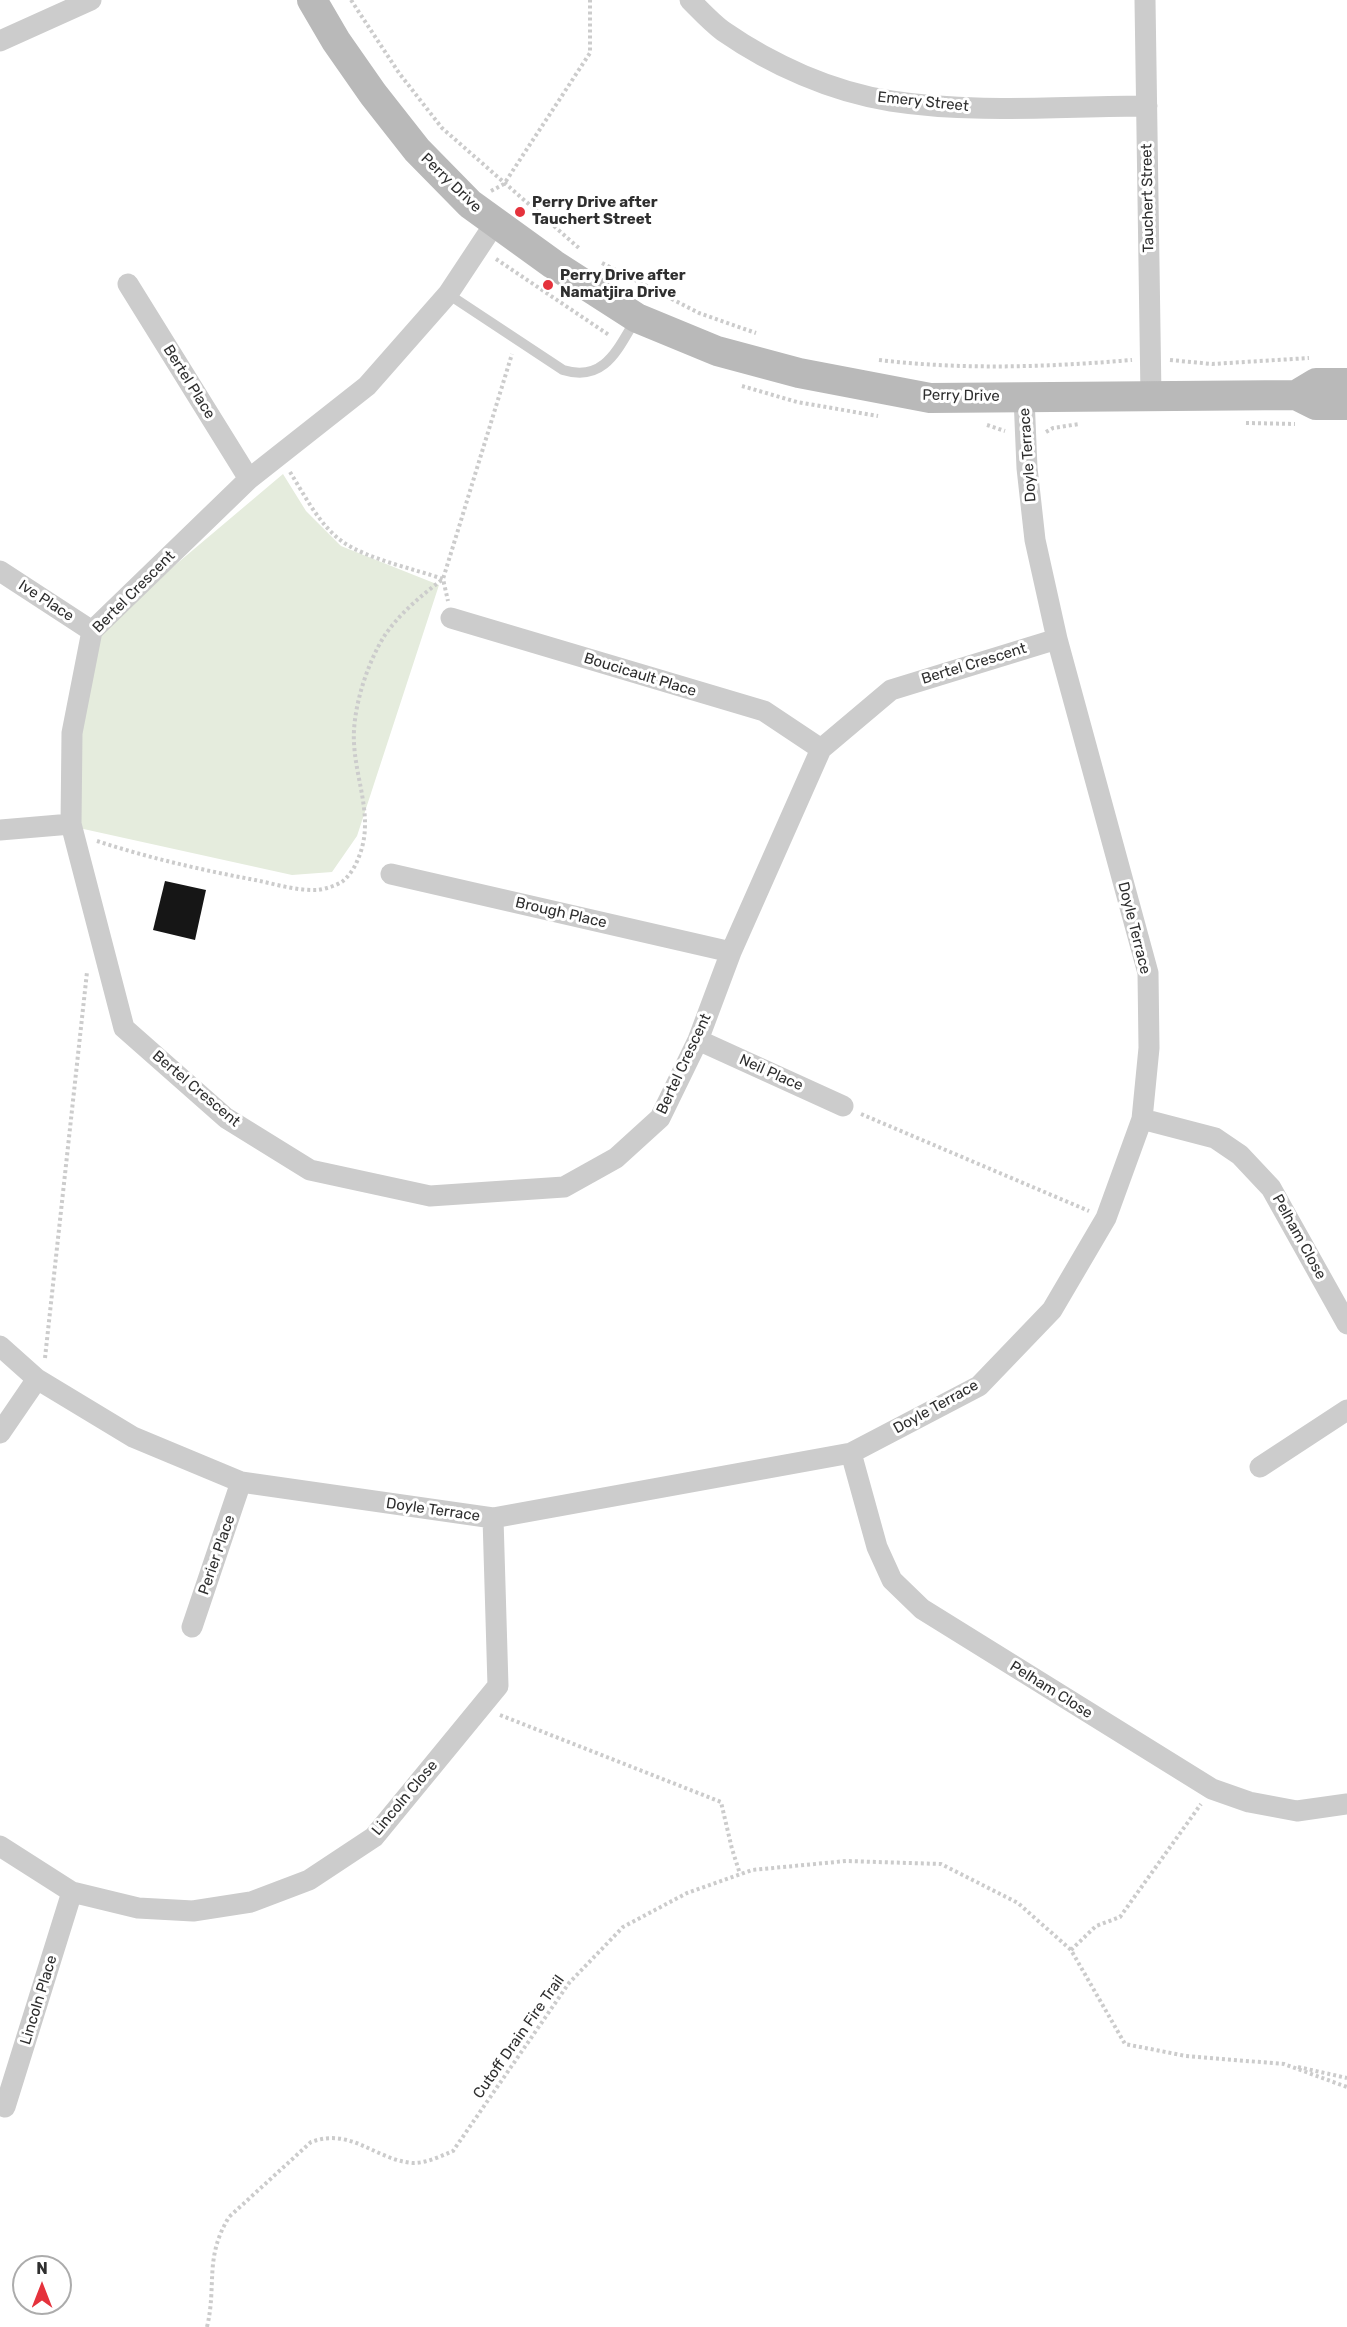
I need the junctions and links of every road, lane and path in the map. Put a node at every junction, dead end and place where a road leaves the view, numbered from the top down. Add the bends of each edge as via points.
1 (91, 0) edge
2 (312, 0) edge
3 (351, 0) edge
4 (590, 0) edge
5 (690, 0) edge
6 (1145, 0) edge
7 (49, 8) edge
8 (0, 41) edge
9 (1147, 106) junction
10 (504, 184) junction
11 (495, 223) junction
12 (588, 256) dead end
13 (494, 257) dead end
14 (598, 261) dead end
15 (128, 284) dead end
16 (448, 294) junction
17 (629, 331) junction
18 (765, 337) dead end
19 (517, 339) junction
20 (1150, 358) junction
21 (1313, 358) dead end
22 (869, 359) dead end
23 (1347, 383) edge
24 (1296, 395) junction
25 (1151, 396) junction
26 (1023, 397) junction
27 (1347, 405) edge
28 (281, 456) junction
29 (249, 479) junction
30 (0, 571) edge
31 (443, 579) junction
32 (451, 618) joint
33 (92, 631) junction
34 (1057, 639) junction
35 (821, 748) junction
36 (71, 824) junction
37 (0, 830) edge
38 (391, 874) dead end
39 (731, 952) junction
40 (87, 968) dead end
41 (698, 1041) junction
42 (843, 1106) joint
43 (1142, 1119) junction
44 (1106, 1218) junction
45 (1347, 1324) edge
46 (0, 1346) edge
47 (37, 1379) junction
48 (1347, 1410) edge
49 (0, 1433) edge
50 (851, 1453) junction
51 (1260, 1467) dead end
52 (241, 1482) junction
53 (493, 1518) junction
54 (192, 1628) dead end
55 (479, 1707) junction
56 (1212, 1790) junction
57 (1347, 1804) edge
58 (0, 1846) edge
59 (740, 1874) junction
60 (72, 1892) junction
61 (1071, 1950) junction
62 (1284, 2064) junction
63 (1347, 2078) edge
64 (1347, 2087) edge
65 (5, 2107) dead end
66 (207, 2327) edge

1 - 7 street
2 - 11 street, Perry Drive via 373,94 417,150
3 - 10 path via 399,74 442,128
4 - 10 path via 590,53
5 - 9 street, Emery Street via 722,30 759,54 801,74 890,101 961,108
6 - 9 street, Tauchert Street
7 - 8 street
9 - 20 street, Tauchert Street
10 - 12 path
11 - 16 street, Bertel Crescent
11 - 17 street, Perry Drive
13 - 17 path
14 - 18 path via 699,313
15 - 29 street, Bertel Place
16 - 19 lane
16 - 28 street, Bertel Crescent via 368,386
17 - 19 lane via 617,353 604,365 578,374 563,370
17 - 26 street, Perry Drive via 799,373 930,398
19 - 31 path
20 - 21 path via 1212,364
20 - 22 path via 1042,367 928,366
20 - 25 street, Tauchert Street
23 - 24 street, Perry Drive via 1316,383
24 - 25 street, Perry Drive
24 - 27 street, Perry Drive via 1316,405
25 - 26 street, Perry Drive
26 - 34 street, Doyle Terrace via 1035,540
28 - 29 street, Bertel Crescent
28 - 31 path via 310,504 343,542
29 - 33 street, Bertel Crescent
30 - 33 street, Ive Place
31 - 32 path
31 - 36 path via 417,599 386,634 358,701 354,742 366,836 354,868 343,882 320,890 301,889 199,869 95,841
32 - 35 street, Boucicault Place via 764,711
33 - 36 street, Bertel Crescent via 72,733
34 - 35 street, Bertel Crescent via 891,690
34 - 43 street, Doyle Terrace via 1148,973 1149,1048
35 - 39 street, Bertel Crescent
36 - 37 street
36 - 41 street, Bertel Crescent via 123,1028 226,1118 310,1170 430,1196 564,1187 616,1158 660,1118
38 - 39 street, Brough Place
39 - 41 street, Bertel Crescent
40 - 47 path via 45,1362
41 - 42 street, Neil Place
42 - 44 path
43 - 44 street, Doyle Terrace
43 - 45 street, Pelham Close via 1215,1138 1240,1155 1272,1188
44 - 50 street, Doyle Terrace via 1052,1310 979,1386
46 - 47 street, Doyle Terrace
47 - 49 street
47 - 52 street, Doyle Terrace via 134,1437
48 - 51 street
50 - 53 street, Doyle Terrace
50 - 56 street, Pelham Close via 877,1547 892,1580 922,1609
52 - 53 street, Doyle Terrace
52 - 54 street, Perier Place
53 - 55 street, Lincoln Close via 498,1686
55 - 59 path via 721,1802
55 - 60 street, Lincoln Close via 374,1837 309,1880 251,1902 193,1911 138,1908
56 - 57 street, Pelham Close via 1298,1811
56 - 61 path via 1120,1917 1096,1926
58 - 60 street, Lincoln Close
59 - 61 path, Cutoff Drain Fire Trail via 846,1861 941,1864 1017,1903
59 - 66 path, Cutoff Drain Fire Trail via 687,1893 623,1927 569,1983 453,2151 416,2163 340,2138 325,2137 311,2142 228,2217 212,2258
60 - 65 street, Lincoln Place
61 - 62 path, Cutoff Drain Fire Trail via 1125,2044 1186,2056
62 - 63 path
62 - 64 path, Cutoff Drain Fire Trail

